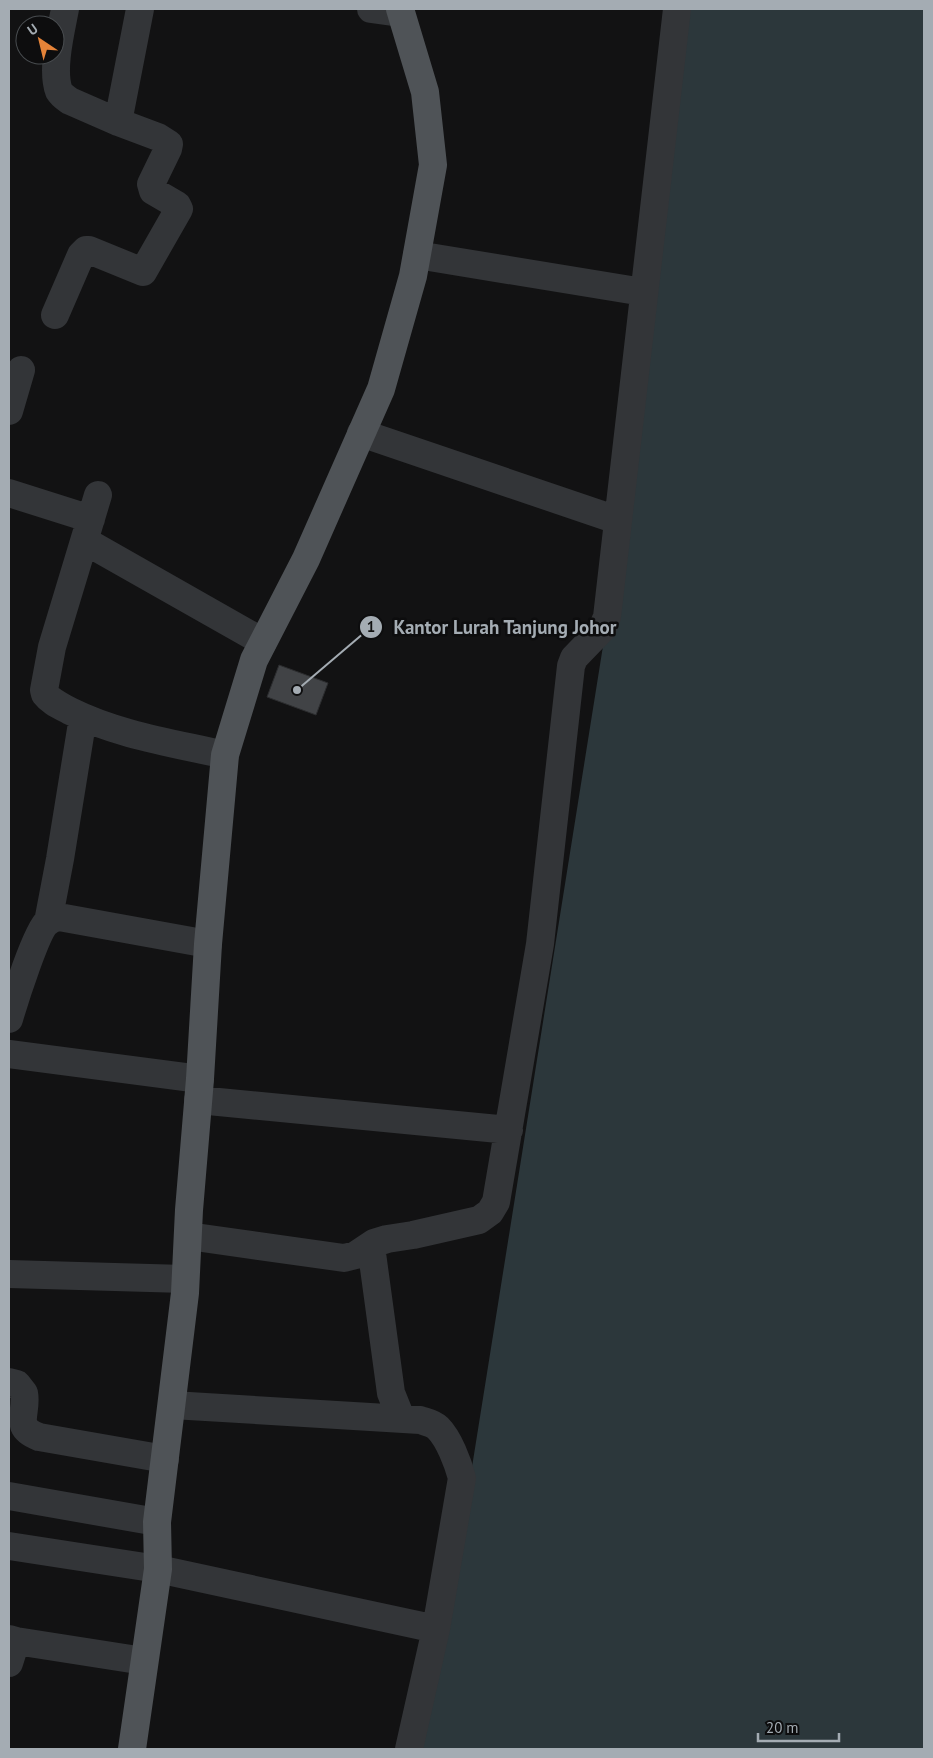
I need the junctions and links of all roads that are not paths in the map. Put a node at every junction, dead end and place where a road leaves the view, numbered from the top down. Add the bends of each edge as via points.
1 (65, 9) edge
2 (140, 9) edge
3 (371, 9) edge
4 (677, 9) edge
5 (400, 11) edge
6 (118, 122) junction
7 (417, 256) junction
8 (643, 292) junction
9 (55, 315) dead end
10 (22, 370) dead end
11 (9, 411) edge
12 (361, 433) junction
13 (9, 493) edge
14 (92, 518) junction
15 (617, 520) junction
16 (263, 642) junction
17 (83, 717) junction
18 (225, 755) junction
19 (48, 922) junction
20 (208, 944) junction
21 (9, 1019) edge
22 (9, 1054) edge
23 (199, 1090) junction
24 (509, 1130) junction
25 (188, 1236) junction
26 (371, 1246) junction
27 (9, 1274) edge
28 (185, 1279) junction
29 (9, 1382) edge
30 (172, 1405) junction
31 (401, 1418) junction
32 (165, 1459) junction
33 (9, 1496) edge
34 (157, 1522) junction
35 (9, 1546) edge
36 (158, 1569) junction
37 (436, 1629) junction
38 (11, 1648) edge
39 (144, 1661) junction
40 (132, 1749) edge
41 (409, 1749) edge

1 - 6 street via 57,47 59,90 70,101
2 - 6 street
3 - 5 street
4 - 8 street
5 - 7 main road via 425,92 433,165
6 - 9 street via 169,144 151,187 178,205 179,209 143,272 89,250 84,252
7 - 8 street
7 - 12 main road via 381,389
8 - 15 street
10 - 11 street
12 - 15 street
12 - 16 main road via 306,559
13 - 14 street
14 - 16 street
14 - 17 street via 52,646 44,690 48,698
15 - 24 street via 607,617 602,629 574,658 571,666 540,944
16 - 18 main road via 254,660
17 - 18 street via 117,730
17 - 19 street
18 - 20 main road
19 - 20 street via 59,917
19 - 21 street via 33,950
20 - 23 main road
22 - 23 street
23 - 24 street
23 - 25 main road
24 - 26 street via 498,1197 485,1217 387,1239
25 - 26 street via 339,1258 356,1255
25 - 28 main road
26 - 31 street via 391,1393
27 - 28 street
28 - 30 main road
29 - 32 street via 17,1384 24,1393 22,1423 30,1434
30 - 31 street
30 - 32 main road
31 - 37 street via 420,1420 438,1428 456,1459 462,1478
32 - 34 main road
33 - 34 street
34 - 36 main road
35 - 36 street
36 - 37 street
36 - 39 main road
37 - 41 street
38 - 39 street
39 - 40 main road

